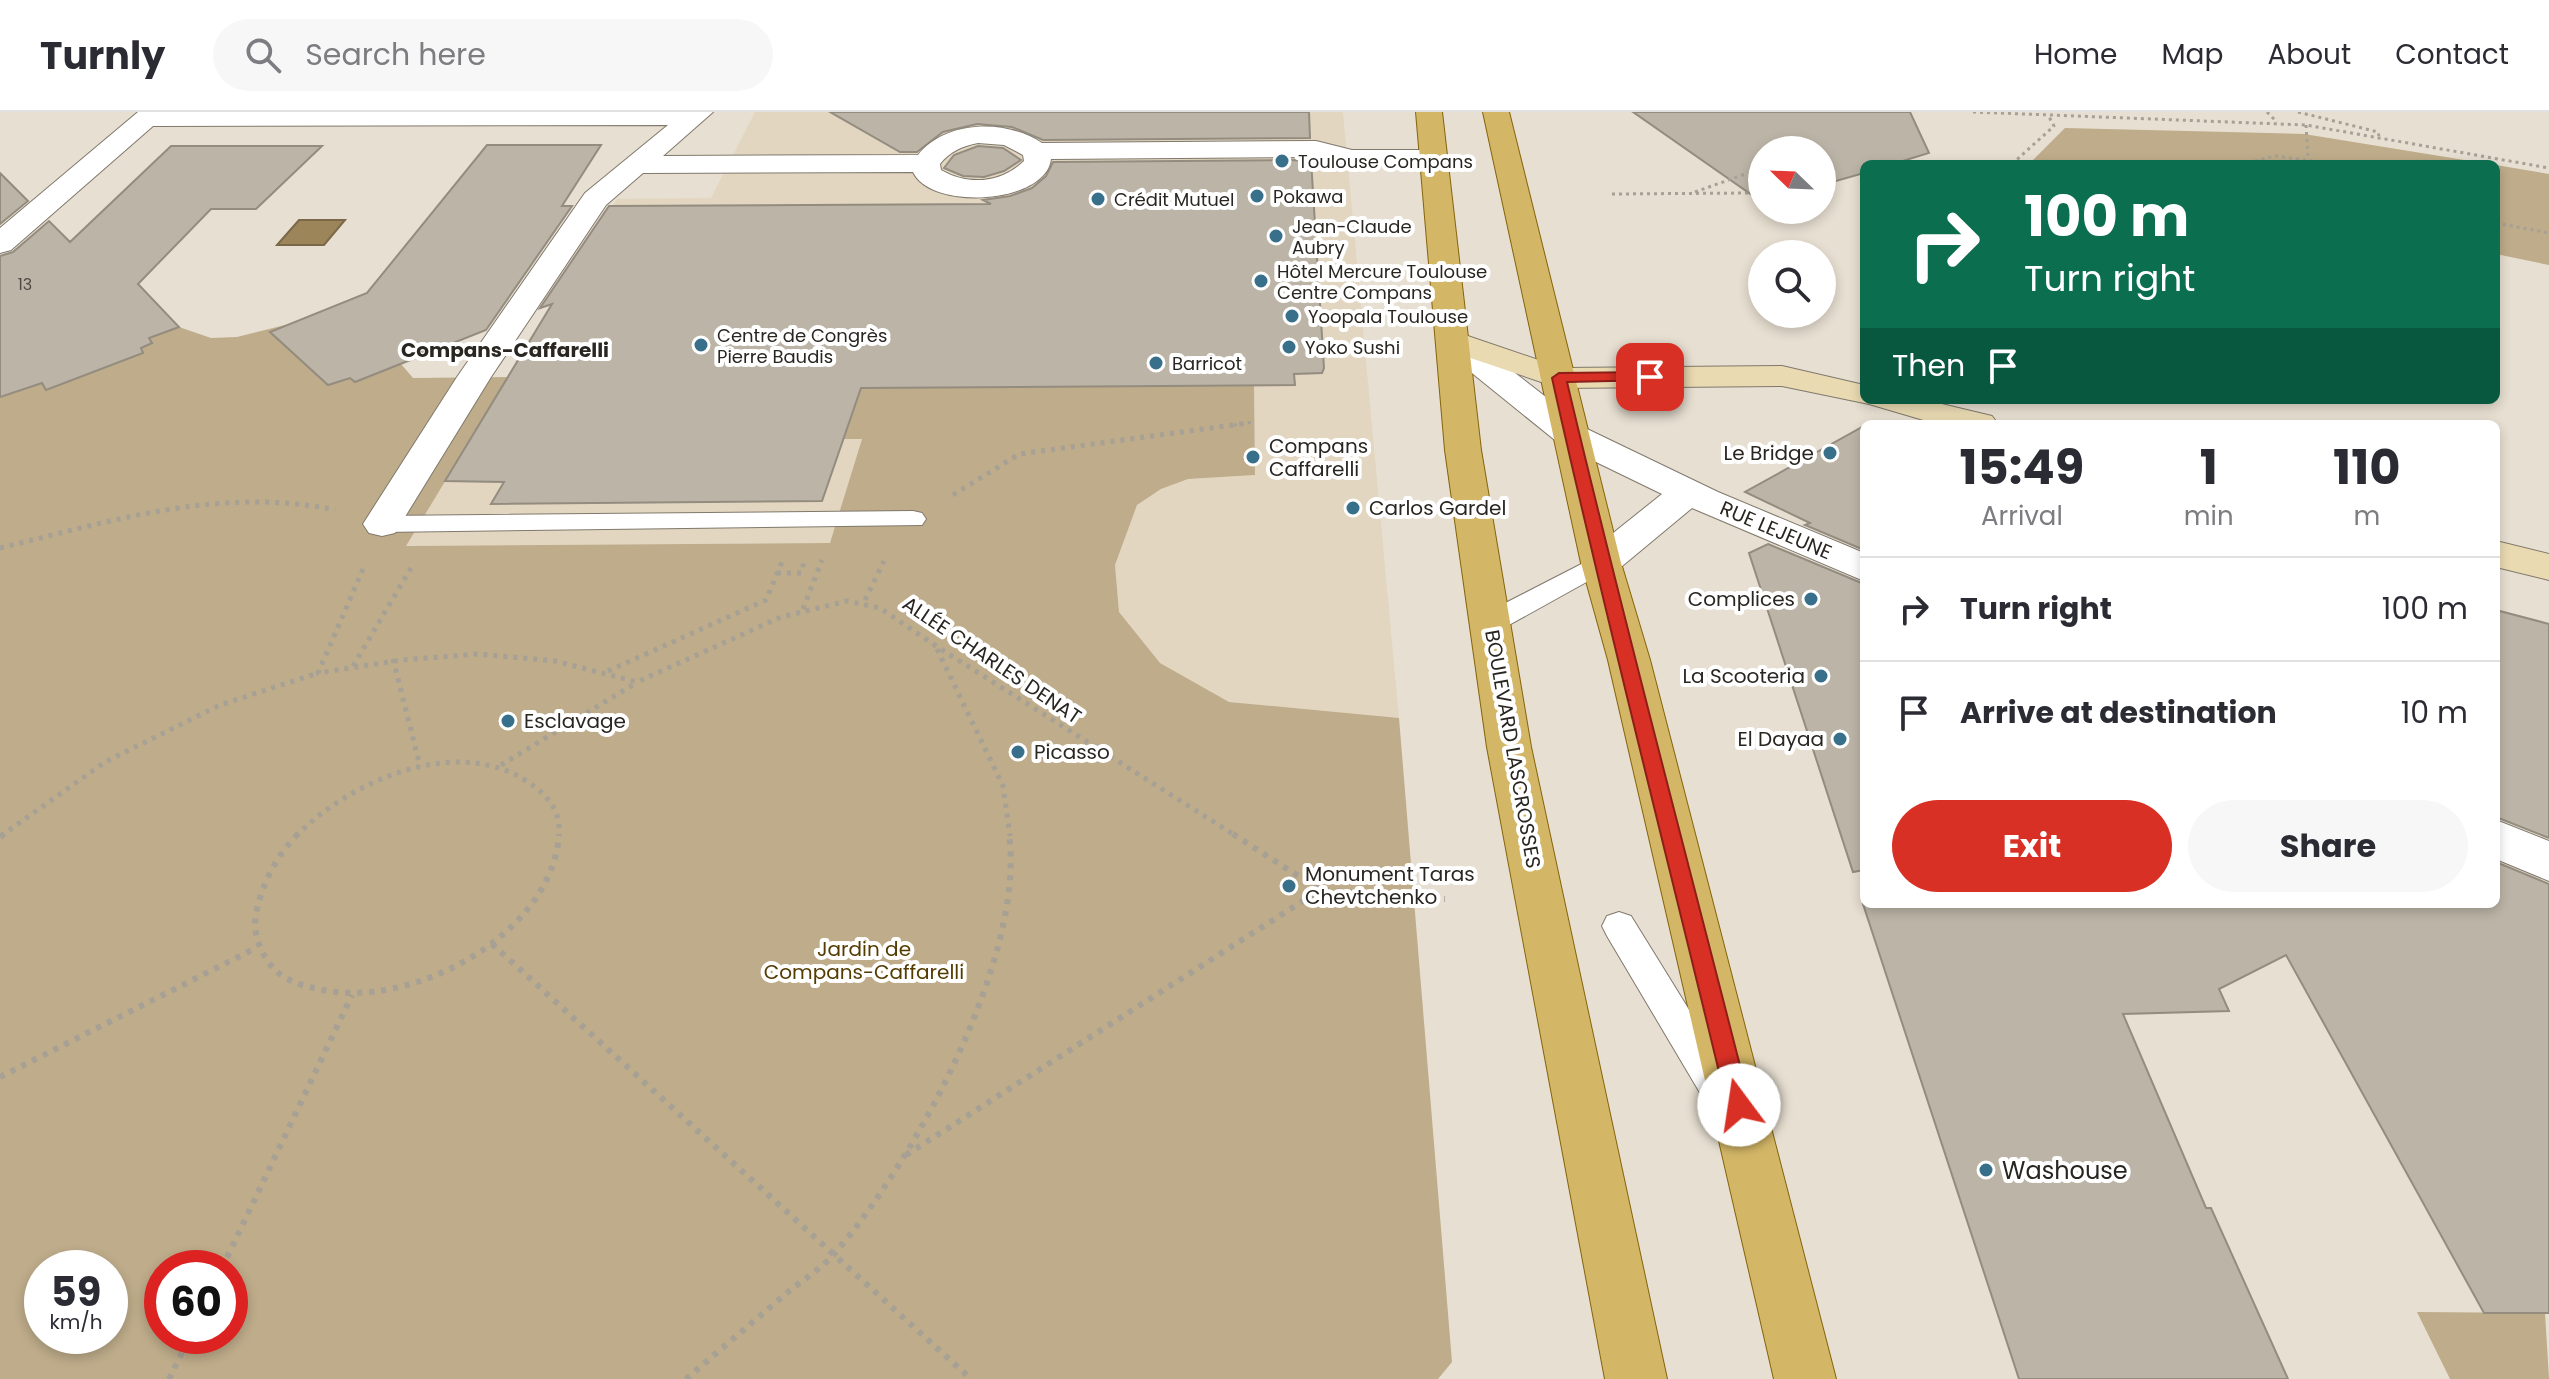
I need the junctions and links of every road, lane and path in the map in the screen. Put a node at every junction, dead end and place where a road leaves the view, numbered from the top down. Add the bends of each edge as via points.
1 (1429, 112) edge
2 (1496, 112) edge
3 (1973, 112) edge
4 (2267, 112) edge
5 (2298, 112) edge
6 (698, 115) edge
7 (2048, 115) junction
8 (2278, 123) junction
9 (2306, 125) junction
10 (2379, 136) junction
11 (1434, 158) junction
12 (2308, 158) junction
13 (2016, 160) edge
14 (2250, 160) edge
15 (2317, 160) edge
16 (926, 163) junction
17 (1032, 163) junction
18 (637, 165) junction
19 (2549, 168) edge
20 (1748, 173) edge
21 (1748, 193) edge
22 (1612, 194) dead end
23 (1691, 194) junction
24 (2500, 224) edge
25 (2549, 233) edge
26 (0, 244) edge
27 (1453, 341) junction
28 (1559, 378) junction
29 (1860, 394) edge
30 (1899, 404) edge
31 (1964, 420) edge
32 (1254, 422) dead end
33 (1574, 437) junction
34 (1688, 492) junction
35 (913, 519) junction
36 (382, 524) junction
37 (0, 548) edge
38 (2500, 555) edge
39 (419, 556) dead end
40 (774, 559) dead end
41 (1601, 563) junction
42 (1860, 566) edge
43 (2549, 567) edge
44 (777, 573) junction
45 (801, 573) dead end
46 (816, 577) dead end
47 (865, 600) junction
48 (803, 609) junction
49 (1490, 623) junction
50 (936, 646) junction
51 (393, 659) junction
52 (352, 666) junction
53 (607, 672) junction
54 (318, 673) junction
55 (637, 682) junction
56 (500, 765) junction
57 (420, 766) junction
58 (0, 837) edge
59 (2500, 841) edge
60 (2549, 862) edge
61 (1320, 890) junction
62 (1445, 899) dead end
63 (1619, 926) dead end
64 (492, 944) junction
65 (256, 948) junction
66 (352, 995) junction
67 (0, 1077) edge
68 (1746, 1135) junction
69 (903, 1157) junction
70 (231, 1250) edge
71 (834, 1254) junction
72 (181, 1354) edge
73 (169, 1379) edge
74 (686, 1379) edge
75 (971, 1379) edge
76 (1636, 1379) edge
77 (1805, 1379) edge

1 - 11 main road, BOULEVARD LASCROSSES
2 - 28 main road
3 - 7 path
4 - 8 path
5 - 10 path
6 - 18 street
6 - 26 street via 146,118
7 - 8 path
7 - 13 path via 2054,126
8 - 9 path
9 - 10 path
9 - 12 path
10 - 19 path
11 - 17 street via 1352,158 1316,171
11 - 27 main road, BOULEVARD LASCROSSES
12 - 14 path
12 - 15 path
16 - 17 street via 928,174 940,184 962,189 987,189
16 - 17 street via 943,145 978,136 1014,138
16 - 18 street
18 - 36 street via 595,199
20 - 23 path
21 - 23 path
22 - 23 path
24 - 25 path
27 - 28 street
27 - 33 street, RUE LEJEUNE
27 - 49 main road, BOULEVARD LASCROSSES via 1463,450
28 - 29 street via 1782,376
28 - 33 main road
30 - 31 street
32 - 35 path via 1019,454
33 - 34 street, RUE LEJEUNE
33 - 41 main road
34 - 41 street
34 - 42 street, RUE LEJEUNE
35 - 36 lane
35 - 47 path via 884,560
36 - 37 path via 329,508 256,499 155,511
36 - 54 path
38 - 43 street
39 - 52 path
40 - 44 path via 784,559
41 - 49 lane
41 - 68 main road
44 - 45 path
44 - 53 path via 766,600
46 - 48 path
47 - 48 path
47 - 50 path, ALLÉE CHARLES DENAT via 894,612
48 - 55 path
49 - 76 main road, BOULEVARD LASCROSSES via 1509,747
50 - 61 path, ALLÉE CHARLES DENAT
50 - 69 path via 1003,786 1013,861 1008,906 960,1053
51 - 52 path
51 - 53 path via 523,655
51 - 57 path
52 - 54 path
53 - 55 path
54 - 58 path via 220,705 105,762
55 - 56 path
56 - 57 path via 462,761
56 - 64 path via 533,779 554,803 561,834 554,871 530,909
57 - 65 path via 364,787 313,819 273,861 254,906
59 - 60 street
61 - 62 path, ALLÉE CHARLES DENAT
61 - 69 path
63 - 68 lane
64 - 66 path via 449,971 401,988
64 - 71 path
65 - 66 path via 276,974 310,991
65 - 67 path
66 - 70 path
68 - 77 main road
69 - 71 path
71 - 74 path
71 - 75 path
72 - 73 path

